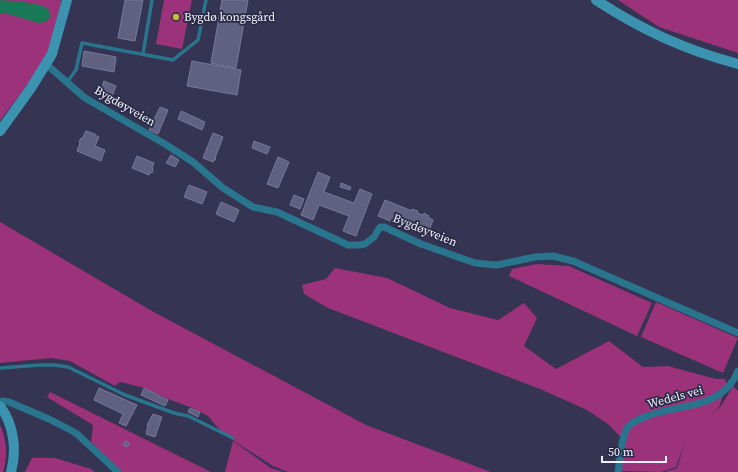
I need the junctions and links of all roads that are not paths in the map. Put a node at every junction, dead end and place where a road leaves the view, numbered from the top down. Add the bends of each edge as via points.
1 (67, 0) edge
2 (152, 0) edge
3 (206, 0) edge
4 (596, 0) edge
5 (142, 54) junction
6 (46, 64) junction
7 (738, 64) edge
8 (67, 82) junction
9 (0, 131) edge
10 (738, 333) edge
11 (0, 368) edge
12 (738, 371) edge
13 (736, 382) edge
14 (0, 402) edge
15 (0, 406) edge
16 (232, 438) dead end
17 (11, 472) edge
18 (118, 472) edge
19 (618, 472) edge

1 - 6 street via 56,42
2 - 5 lane
3 - 5 lane via 198,40 173,60
4 - 7 street via 667,41
5 - 8 lane via 82,43 76,70
6 - 8 street, Bygdøyveien
6 - 9 street
8 - 10 street, Bygdøyveien via 76,92 193,162 223,188 253,208 277,212 342,243 354,246 365,244 384,227 421,244 475,263 497,265 535,256 553,256 573,261
11 - 16 lane via 68,366 125,395 188,416
12 - 13 street, Wedels vei
13 - 19 street, Wedels vei via 705,403 649,415 634,422 627,429 624,438
14 - 18 street via 9,402 50,418 76,434
15 - 17 street via 9,422 13,438 14,456

